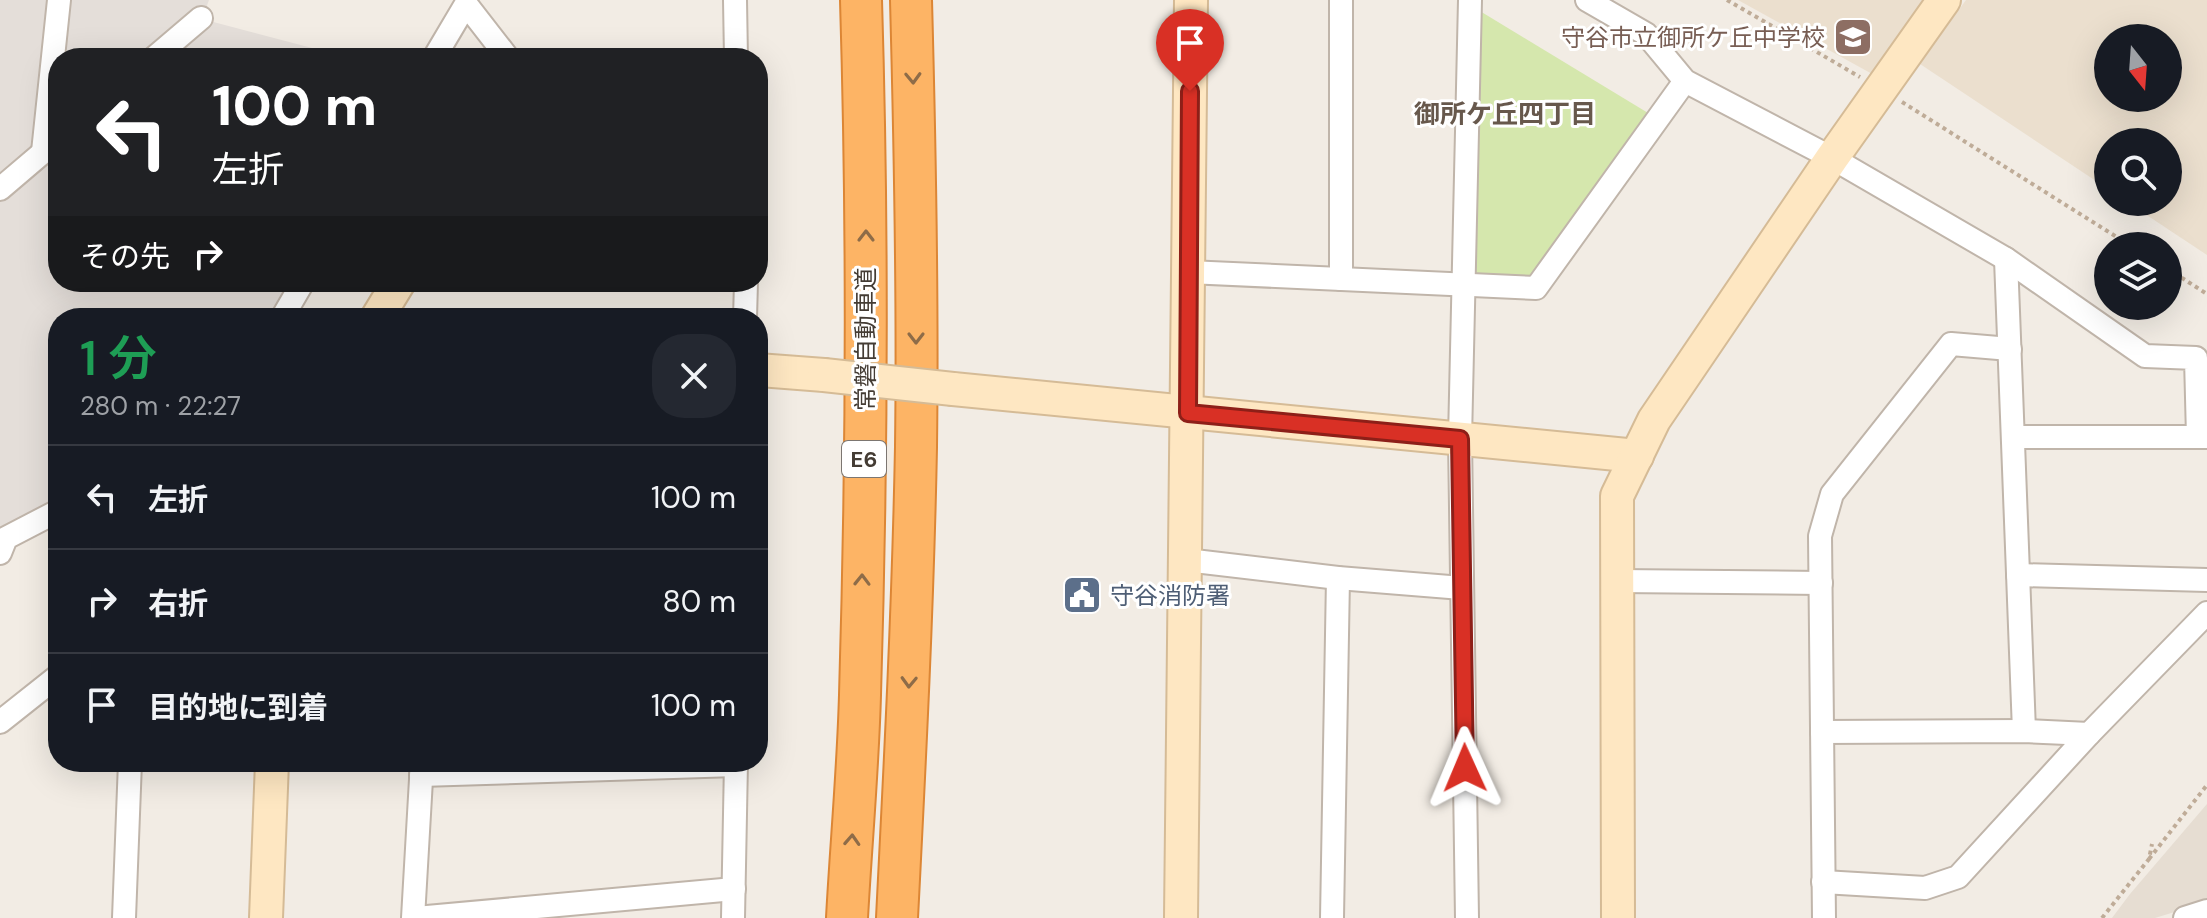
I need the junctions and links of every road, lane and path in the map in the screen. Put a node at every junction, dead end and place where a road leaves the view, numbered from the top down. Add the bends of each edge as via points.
1 (59, 0) edge
2 (735, 0) edge
3 (861, 0) edge
4 (911, 0) edge
5 (1191, 0) edge
6 (1341, 0) edge
7 (1470, 0) edge
8 (1587, 0) edge
9 (1727, 0) edge
10 (1944, 0) edge
11 (201, 18) dead end
12 (56, 48) edge
13 (166, 48) edge
14 (440, 48) edge
15 (500, 48) edge
16 (736, 48) edge
17 (1685, 81) junction
18 (1880, 88) junction
19 (48, 148) edge
20 (1832, 158) junction
21 (0, 189) edge
22 (2109, 232) edge
23 (2006, 259) junction
24 (1188, 272) junction
25 (2182, 278) edge
26 (1341, 279) junction
27 (1464, 285) junction
28 (2207, 294) edge
29 (2010, 349) junction
30 (768, 371) edge
31 (1188, 413) junction
32 (2013, 437) junction
33 (2202, 437) edge
34 (1460, 439) junction
35 (1637, 456) junction
36 (48, 516) edge
37 (0, 553) edge
38 (1186, 560) junction
39 (2018, 575) junction
40 (1338, 578) junction
41 (2207, 580) edge
42 (1618, 581) junction
43 (1821, 583) junction
44 (1462, 588) junction
45 (2207, 613) edge
46 (48, 684) edge
47 (0, 722) edge
48 (2024, 731) junction
49 (1822, 732) junction
50 (2089, 734) junction
51 (130, 772) edge
52 (272, 772) edge
53 (421, 772) edge
54 (736, 772) edge
55 (2207, 785) edge
56 (2152, 844) dead end
57 (2149, 859) junction
58 (1823, 882) junction
59 (734, 889) junction
60 (2207, 911) edge
61 (124, 918) edge
62 (266, 918) edge
63 (415, 918) edge
64 (733, 918) edge
65 (847, 918) edge
66 (897, 918) edge
67 (1181, 918) edge
68 (1332, 918) edge
69 (1467, 918) edge
70 (1618, 918) edge
71 (1824, 918) edge
72 (2102, 918) edge
73 (2185, 918) edge

1 - 12 street
2 - 16 street
65 -> 3 highway, 常磐自動車道 / E6 via 860,697 864,476
4 -> 66 highway, E6 via 916,445
5 - 24 street
6 - 26 street
7 - 27 street
8 - 17 street via 1646,34
9 - 18 path
10 - 18 street
11 - 13 street
14 - 15 street via 466,4
17 - 20 street
17 - 27 street via 1536,288
18 - 20 street
18 - 22 path
19 - 21 street
20 - 23 street
20 - 35 street via 1654,420
23 - 29 street
23 - 33 street via 2145,356 2196,358
24 - 26 street
24 - 31 street
25 - 28 path
26 - 27 street
27 - 34 street
29 - 32 street
29 - 43 street via 1951,344 1832,494 1820,536
30 - 31 street, bridge
31 - 34 street
31 - 38 street
32 - 33 street
32 - 39 street
34 - 35 street
34 - 44 street
35 - 42 street via 1617,496
36 - 37 street via 6,538
38 - 40 street
38 - 67 street
39 - 41 street
39 - 48 street
40 - 44 street
40 - 68 street
42 - 43 street
42 - 70 street
43 - 49 street
44 - 69 street
45 - 50 street
46 - 47 street
48 - 49 street
48 - 50 street
49 - 58 street
50 - 58 street via 1958,877 1925,888
51 - 61 street
52 - 62 street
53 - 63 street
54 - 59 street
55 - 57 path
56 - 57 path
57 - 72 path
58 - 71 street
59 - 63 street
59 - 64 street
60 - 73 street

